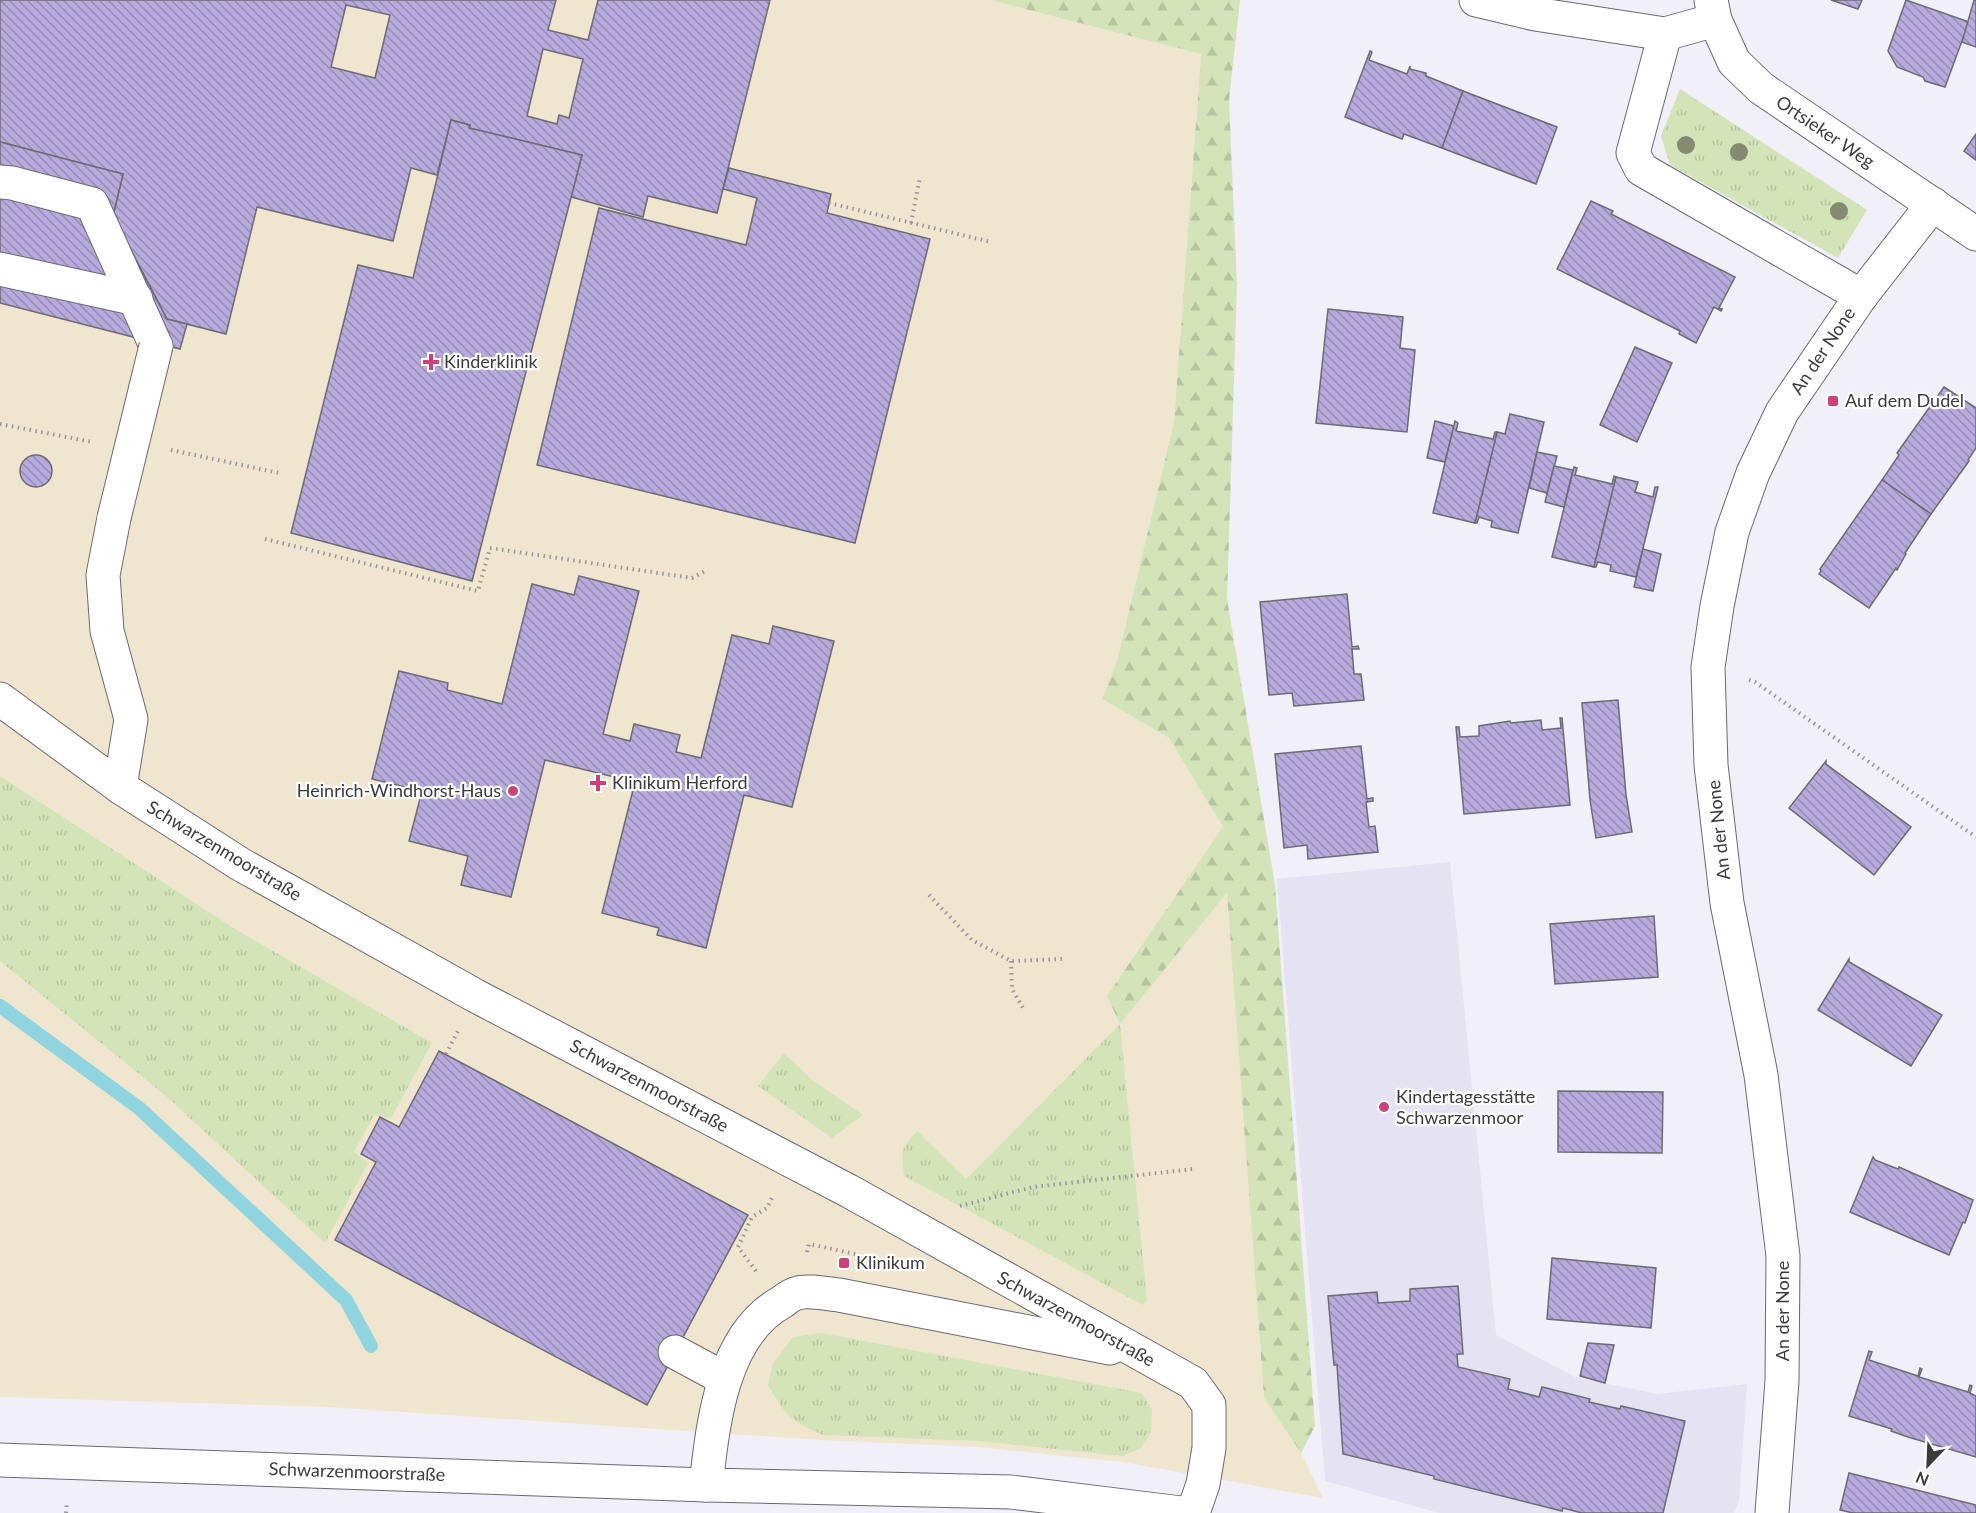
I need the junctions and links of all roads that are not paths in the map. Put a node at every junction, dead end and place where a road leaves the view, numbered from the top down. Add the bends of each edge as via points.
1 (1476, 0) edge
2 (1713, 10) edge
3 (1665, 34) junction
4 (0, 182) edge
5 (1933, 204) junction
6 (1976, 234) edge
7 (0, 269) edge
8 (1861, 296) junction
9 (136, 299) junction
10 (0, 699) edge
11 (120, 787) junction
12 (675, 1352) dead end
13 (1138, 1354) junction
14 (725, 1379) junction
15 (0, 1460) edge
16 (706, 1485) junction
17 (1181, 1513) edge
18 (1193, 1513) edge
19 (1772, 1513) edge

1 - 3 street via 1534,14
2 - 3 street
2 - 5 street, Ortsieker Weg via 1734,62 1761,88
3 - 8 street via 1634,153 1641,169
4 - 9 street via 92,204
5 - 6 street, Ortsieker Weg
5 - 8 street, An der None
7 - 9 street
8 - 19 street, An der None via 1782,412 1753,472 1732,532 1708,667 1711,765 1727,903 1761,1075 1783,1256 1782,1381
9 - 11 street, bridge via 156,345 103,575 107,631 131,719
10 - 11 street, Schwarzenmoorstraße
11 - 13 street, Schwarzenmoorstraße via 240,864 456,985 849,1191
12 - 14 street
13 - 14 street via 838,1295 798,1292 767,1310 743,1336
13 - 18 street, Schwarzenmoorstraße via 1193,1383 1209,1405 1209,1448
14 - 16 street via 710,1443
15 - 16 street, Schwarzenmoorstraße
16 - 17 street, Schwarzenmoorstraße via 1011,1492

